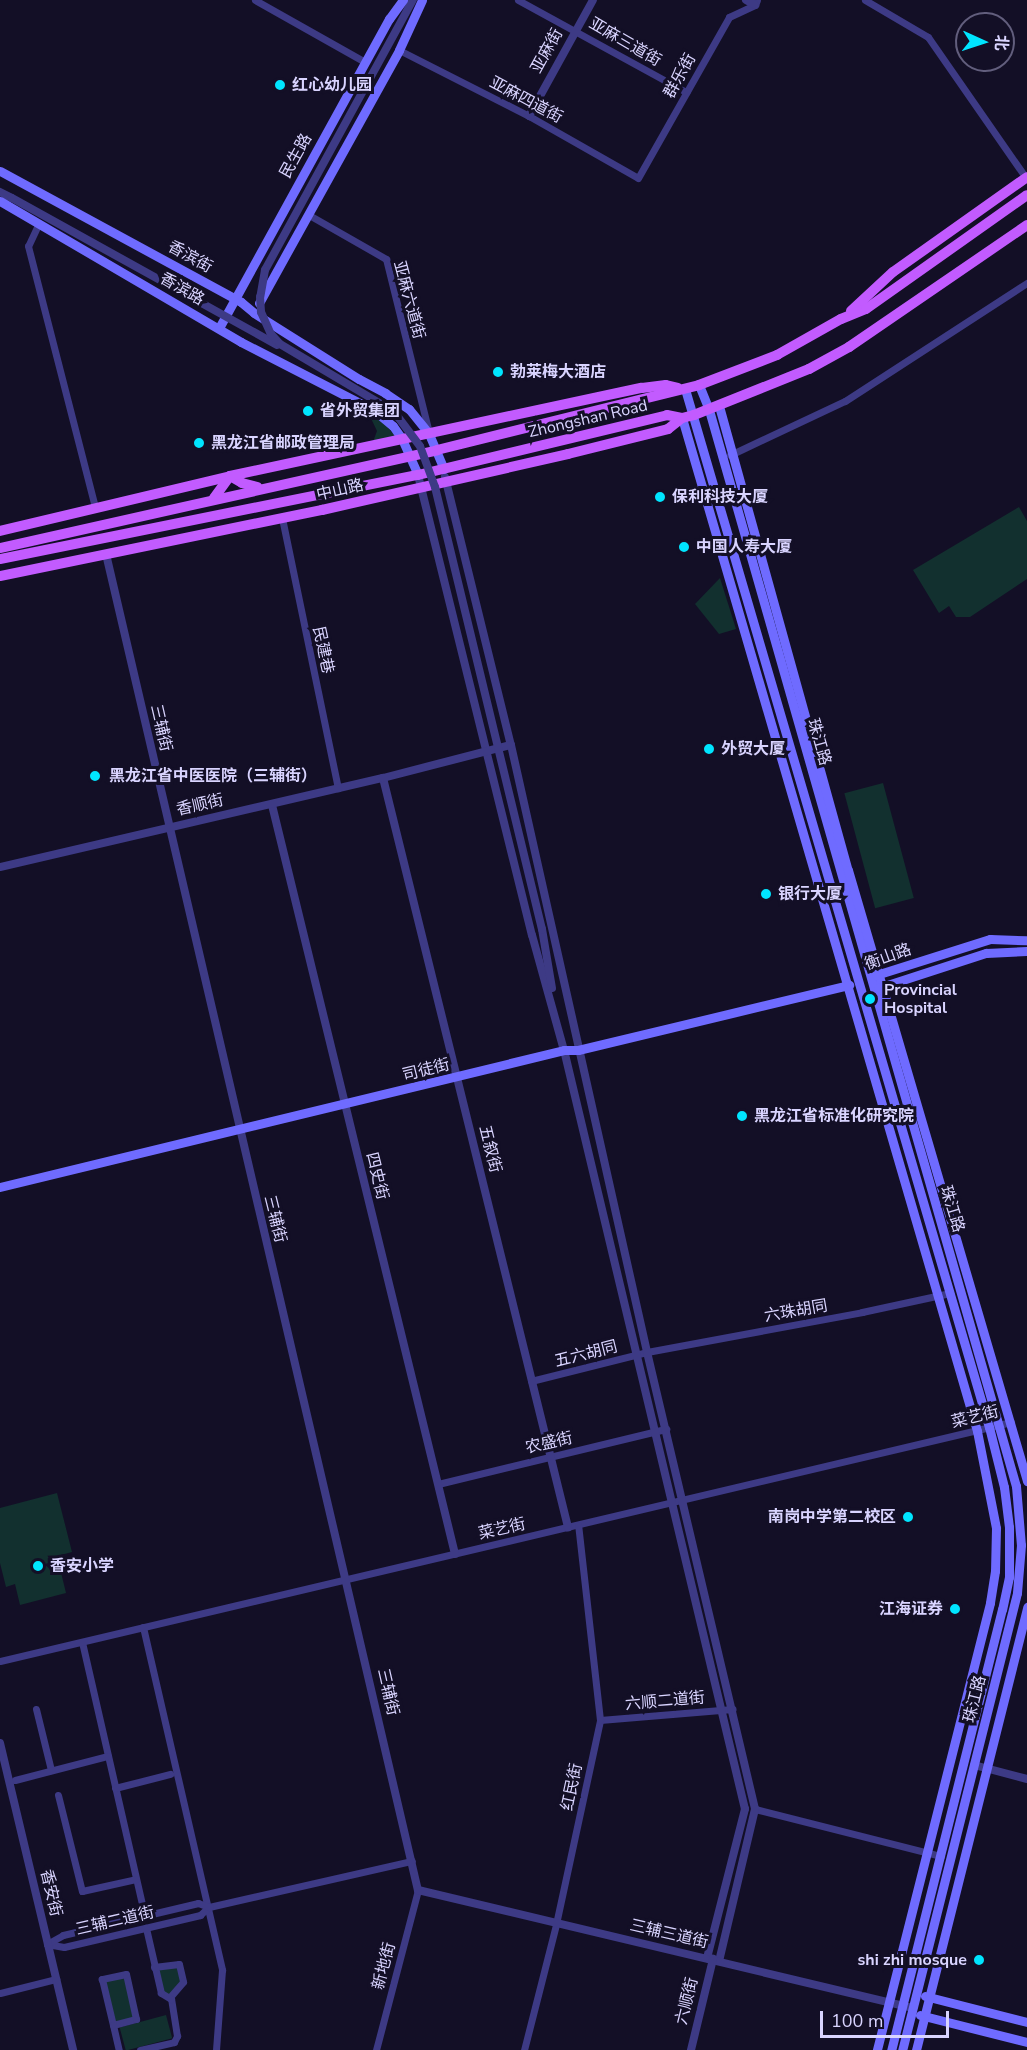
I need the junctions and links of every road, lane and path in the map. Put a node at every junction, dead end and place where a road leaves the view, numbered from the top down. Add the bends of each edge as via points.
1 (255, 0) edge
2 (403, 0) edge
3 (413, 0) edge
4 (422, 0) edge
5 (518, 0) edge
6 (593, 0) edge
7 (865, 0) edge
8 (753, 2) edge
9 (576, 29) junction
10 (399, 50) junction
11 (365, 62) junction
12 (686, 92) junction
13 (529, 116) junction
14 (0, 171) edge
15 (638, 178) joint
16 (1026, 178) edge
17 (0, 192) edge
18 (1027, 195) edge
19 (0, 201) edge
20 (309, 214) junction
21 (38, 225) junction
22 (1027, 225) edge
23 (1027, 283) edge
24 (235, 298) junction
25 (254, 313) junction
26 (844, 318) junction
27 (219, 328) junction
28 (291, 353) junction
29 (699, 385) junction
30 (685, 389) junction
31 (714, 408) junction
32 (688, 416) junction
33 (429, 434) junction
34 (402, 439) junction
35 (437, 450) junction
36 (730, 455) junction
37 (411, 456) junction
38 (444, 469) junction
39 (418, 475) junction
40 (230, 476) junction
41 (446, 481) junction
42 (264, 487) junction
43 (421, 487) junction
44 (214, 498) junction
45 (95, 507) junction
46 (206, 516) junction
47 (57, 518) junction
48 (282, 518) junction
49 (117, 519) junction
50 (242, 526) junction
51 (0, 531) edge
52 (112, 537) junction
53 (0, 548) edge
54 (106, 554) junction
55 (0, 559) edge
56 (76, 559) junction
57 (0, 576) edge
58 (511, 745) junction
59 (487, 752) junction
60 (383, 778) junction
61 (338, 788) junction
62 (272, 805) junction
63 (169, 828) junction
64 (0, 867) edge
65 (1027, 940) edge
66 (1027, 951) edge
67 (874, 975) junction
68 (846, 985) junction
69 (859, 986) junction
70 (878, 988) junction
71 (559, 1034) junction
72 (564, 1050) junction
73 (578, 1050) junction
74 (457, 1078) junction
75 (344, 1106) junction
76 (238, 1130) junction
77 (0, 1187) edge
78 (950, 1293) junction
79 (937, 1296) junction
80 (647, 1352) junction
81 (636, 1355) junction
82 (531, 1381) junction
83 (1011, 1422) junction
84 (994, 1426) junction
85 (666, 1429) junction
86 (976, 1431) junction
87 (655, 1432) junction
88 (550, 1456) junction
89 (1027, 1481) edge
90 (438, 1484) junction
91 (683, 1500) junction
92 (671, 1503) junction
93 (578, 1525) junction
94 (1024, 1526) edge
95 (568, 1527) junction
96 (1009, 1527) junction
97 (996, 1528) junction
98 (1024, 1545) edge
99 (1010, 1546) junction
100 (997, 1547) junction
101 (455, 1554) junction
102 (346, 1580) junction
103 (1027, 1607) edge
104 (143, 1628) junction
105 (82, 1642) junction
106 (0, 1661) edge
107 (36, 1709) dead end
108 (733, 1709) junction
109 (721, 1710) junction
110 (600, 1720) junction
111 (0, 1743) edge
112 (108, 1756) junction
113 (974, 1765) junction
114 (987, 1768) junction
115 (51, 1770) junction
116 (170, 1774) dead end
117 (1027, 1779) edge
118 (15, 1780) dead end
119 (115, 1788) junction
120 (58, 1795) dead end
121 (755, 1809) junction
122 (927, 1852) junction
123 (941, 1856) junction
124 (412, 1861) junction
125 (136, 1879) junction
126 (418, 1890) junction
127 (208, 1907) junction
128 (145, 1916) junction
129 (556, 1924) junction
130 (146, 1928) junction
131 (47, 1944) junction
132 (713, 1960) junction
133 (154, 1967) junction
134 (56, 1979) junction
135 (0, 1993) edge
136 (916, 1994) junction
137 (170, 1997) junction
138 (929, 1997) junction
139 (889, 2003) junction
140 (902, 2006) junction
141 (912, 2010) junction
142 (924, 2016) junction
143 (1027, 2022) edge
144 (113, 2025) junction
145 (1027, 2042) edge
146 (72, 2050) edge
147 (119, 2050) edge
148 (140, 2050) edge
149 (216, 2050) edge
150 (376, 2050) edge
151 (524, 2050) edge
152 (691, 2050) edge
153 (877, 2050) edge
154 (891, 2050) edge
155 (903, 2050) edge
156 (915, 2050) edge

1 - 11 street
2 - 11 main road, 民生路
3 - 28 street, bridge via 265,270 261,312 271,334
4 - 10 main road
5 - 9 street, 亚麻三道街
6 - 9 street, 亚麻街
7 - 16 street via 928,37
8 - 12 street, 群乐街 via 729,17
9 - 12 street, 亚麻三道街
9 - 13 street, 亚麻街
10 - 13 street, 亚麻四道街
10 - 20 main road
11 - 24 main road, 民生路
12 - 15 street, 群乐街
13 - 15 street, 亚麻四道街
14 - 24 main road, 香滨街
16 - 26 main road via 893,272
17 - 28 street, bridge
18 - 26 main road, Zhongshan Road via 866,309
19 - 21 main road, 香滨路
20 - 25 main road
20 - 33 street, 亚麻六道街 via 386,259
21 - 27 main road, 香滨路
21 - 45 street via 28,246
22 - 31 main road, Zhongshan Road via 858,341 809,369
23 - 36 street via 845,401
24 - 25 main road, 香滨街
24 - 27 main road, 民生路
25 - 33 main road, 香滨街 via 409,409
26 - 29 main road, Zhongshan Road via 777,355
27 - 34 main road, 香滨路 via 382,416
28 - 71 street, bridge via 388,408 420,446 435,487 542,929
29 - 30 main road, Zhongshan Road
29 - 31 main road, 珠江路
30 - 32 main road, 珠江路
30 - 33 main road via 666,385 642,388
30 - 35 main road, Zhongshan Road
31 - 32 main road, Zhongshan Road
31 - 36 main road, 珠江路
31 - 67 main road, 珠江路
32 - 38 main road, Zhongshan Road via 667,415
32 - 41 main road, 中山路 via 668,429
32 - 68 main road, 珠江路
32 - 69 main road, 珠江路
33 - 34 main road
33 - 35 main road, 香滨街
34 - 37 main road, 香滨路
34 - 40 main road
35 - 37 main road, Zhongshan Road
35 - 38 main road, 香滨街
36 - 67 main road, 珠江路
37 - 39 main road, 香滨路
37 - 42 main road, 中山路
38 - 39 main road, Zhongshan Road
38 - 41 street
39 - 43 street
39 - 46 main road, Zhongshan Road
40 - 42 main road
40 - 44 main road
40 - 45 main road
41 - 43 main road, 中山路
41 - 58 street
42 - 44 main road, 中山路
43 - 48 main road, 中山路
43 - 59 street
44 - 49 main road, 中山路
45 - 47 main road
46 - 50 main road
46 - 52 main road, Zhongshan Road
47 - 49 main road
47 - 51 main road
48 - 50 main road, 中山路
48 - 61 street, 民建巷
49 - 53 main road, 中山路
50 - 54 main road, 中山路
52 - 55 main road, Zhongshan Road
52 - 56 main road
54 - 56 main road, 中山路
54 - 63 street, 三辅街
56 - 57 main road, 中山路
58 - 59 street, 香顺街
58 - 73 street
59 - 60 street, 香顺街
59 - 71 street
60 - 61 street, 香顺街
60 - 74 street, 五叙街
61 - 62 street, 香顺街
62 - 63 street, 香顺街
62 - 75 street, 四史街
63 - 64 street, 香顺街
63 - 76 street, 三辅街
65 - 67 main road, 衡山路 via 990,939
66 - 70 main road, 衡山路 via 986,953
67 - 69 main road, 衡山路
67 - 70 main road, 珠江路
68 - 69 main road, 司徒街
68 - 73 main road, 司徒街
68 - 79 main road, 珠江路
69 - 70 main road, 衡山路
69 - 78 main road, 珠江路
70 - 83 main road, 珠江路
70 - 84 main road, 珠江路
71 - 72 street
72 - 73 main road, 司徒街
72 - 74 main road, 司徒街
72 - 81 street
73 - 80 street
74 - 75 main road, 司徒街
74 - 82 street, 五叙街
75 - 76 main road, 司徒街
75 - 90 street, 四史街
76 - 77 main road, 司徒街
76 - 102 street, 三辅街
78 - 79 street, 六珠胡同
78 - 84 main road, 珠江路
79 - 80 street, 六珠胡同
79 - 86 main road, 珠江路
80 - 81 street, 五六胡同
80 - 85 street
81 - 82 street, 五六胡同
81 - 87 street
82 - 88 street, 五叙街
83 - 84 street, 菜艺街
83 - 89 main road, 珠江路
84 - 86 street, 菜艺街
84 - 94 main road, 珠江路 via 1016,1486
84 - 96 main road, 珠江路
85 - 87 street, 农盛街
85 - 91 street
86 - 91 street, 菜艺街
86 - 97 main road, 珠江路
87 - 88 street, 农盛街
87 - 92 street
88 - 90 street, 农盛街
88 - 95 street, 五叙街
90 - 101 street, 四史街
91 - 92 street, 菜艺街
91 - 108 street
92 - 93 street, 菜艺街
92 - 109 street
93 - 95 street, 菜艺街
93 - 110 street, 红民街
94 - 96 main road
94 - 98 main road, 珠江路
95 - 101 street, 菜艺街
96 - 97 main road
96 - 99 main road, 珠江路
97 - 100 main road, 珠江路
98 - 99 main road
98 - 113 main road, 珠江路 via 1017,1593
99 - 100 main road
99 - 123 main road, 珠江路 via 1002,1609
100 - 122 main road, 珠江路 via 990,1603
101 - 102 street, 菜艺街
102 - 104 street, 菜艺街
102 - 124 street, 三辅街
103 - 114 main road, 珠江路
104 - 105 street, 菜艺街
104 - 127 street
105 - 106 street, 菜艺街
105 - 112 street
107 - 115 street
108 - 109 street, 六顺二道街
108 - 121 street
109 - 110 street, 六顺二道街
109 - 132 street via 745,1809
110 - 129 street, 红民街
111 - 131 street, 香安街
112 - 115 street
112 - 119 street
113 - 114 street
113 - 136 main road, 珠江路
114 - 117 street
114 - 138 main road, 珠江路
115 - 118 street
116 - 119 street
119 - 125 street
120 - 125 street via 82,1891
121 - 122 street
121 - 132 street
122 - 123 street
122 - 139 main road, 珠江路
123 - 140 main road, 珠江路
124 - 126 street, 三辅街
124 - 127 street, 三辅二道街
125 - 128 street
126 - 129 street, 三辅三道街
126 - 150 street, 新地街
127 - 128 street, 三辅二道街 via 198,1904
127 - 130 street, 三辅二道街 via 200,1916
127 - 149 street via 222,1970
128 - 131 street, 三辅二道街 via 63,1935
129 - 132 street, 三辅三道街
129 - 151 street, 红民街
130 - 131 street, 三辅二道街 via 63,1947
130 - 133 street
131 - 134 street, 香安街
132 - 139 street, 三辅三道街
132 - 152 street, 六顺街
133 - 137 street via 161,1994
133 - 137 street via 179,1964 183,1982
134 - 135 street
134 - 146 street, 香安街
136 - 138 main road
136 - 141 main road, 珠江路
137 - 148 street via 177,2038
138 - 142 main road, 珠江路
138 - 143 main road
139 - 140 street, 三辅三道街
139 - 153 main road, 珠江路
140 - 141 street, 三辅三道街
140 - 154 main road, 珠江路
141 - 142 main road
141 - 155 main road, 珠江路
142 - 145 main road
142 - 156 main road, 珠江路
144 - 144 street via 102,1979 126,1974 136,2019
144 - 147 street

